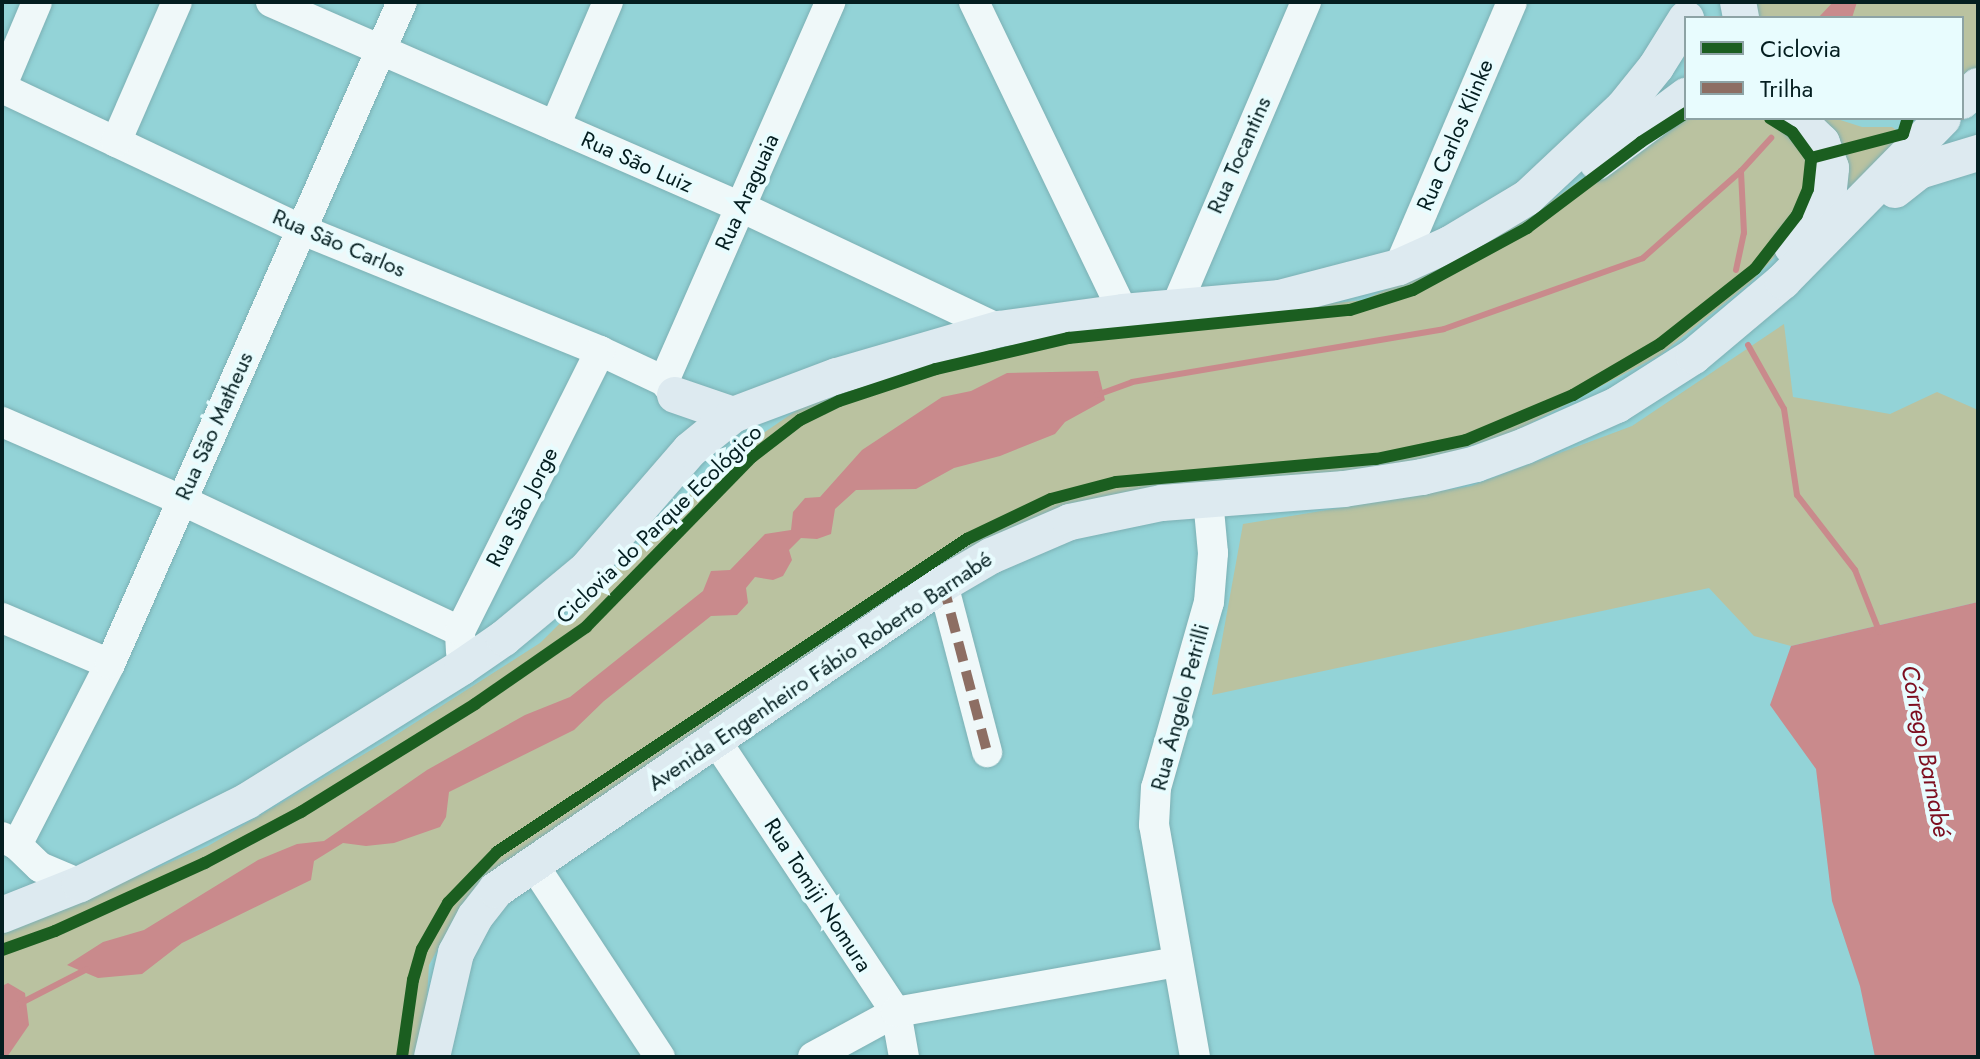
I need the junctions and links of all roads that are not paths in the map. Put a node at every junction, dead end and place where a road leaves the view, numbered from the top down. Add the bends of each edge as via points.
1 (37, 2) edge
2 (177, 2) edge
3 (271, 2) edge
4 (402, 2) edge
5 (608, 2) edge
6 (830, 2) edge
7 (974, 2) edge
8 (1306, 2) edge
9 (1512, 2) edge
10 (1684, 21) edge
11 (381, 49) junction
12 (2, 87) edge
13 (1684, 98) edge
14 (1798, 120) edge
15 (1943, 120) edge
16 (1948, 120) edge
17 (555, 126) junction
18 (1978, 139) edge
19 (116, 142) junction
20 (1978, 153) edge
21 (1527, 198) junction
22 (741, 207) junction
23 (1837, 227) junction
24 (300, 229) junction
25 (1399, 267) junction
26 (1175, 309) junction
27 (1749, 310) junction
28 (1123, 312) junction
29 (999, 329) junction
30 (600, 351) junction
31 (669, 388) junction
32 (733, 415) junction
33 (2, 422) edge
34 (690, 450) junction
35 (1208, 499) junction
36 (181, 500) junction
37 (943, 584) junction
38 (2, 618) edge
39 (460, 631) junction
40 (110, 664) junction
41 (462, 667) junction
42 (715, 739) junction
43 (987, 752) dead end
44 (9, 841) edge
45 (533, 864) junction
46 (80, 884) junction
47 (2, 915) edge
48 (1178, 962) junction
49 (447, 995) junction
50 (896, 1012) junction
51 (432, 1057) edge
52 (448, 1057) edge
53 (660, 1057) edge
54 (813, 1057) edge
55 (904, 1057) edge
56 (1195, 1057) edge

1 - 12 street
2 - 19 street
3 - 11 street, Rua São Luiz
4 - 11 street, Rua São Matheus
5 - 17 street
6 - 22 street, Rua Araguaia
7 - 28 street
8 - 26 street, Rua Tocantins
9 - 25 street, Rua Carlos Klinke
10 - 21 main road via 1623,108
11 - 17 street, Rua São Luiz
11 - 24 street, Rua São Matheus
12 - 19 street, Rua São Carlos
13 - 21 main road via 1586,171 1557,189
14 - 27 main road via 1827,154 1829,188 1816,217 1762,279
15 - 23 main road, Avenida Engenheiro Fábio Roberto Barnabé
16 - 18 main road
17 - 22 street, Rua São Luiz
19 - 24 street, Rua São Carlos
20 - 23 main road via 1919,171 1865,214
21 - 25 main road
22 - 29 street, Rua São Luiz
22 - 31 street, Rua Araguaia
23 - 27 main road, Avenida Engenheiro Fábio Roberto Barnabé
24 - 30 street, Rua São Carlos
24 - 36 street, Rua São Matheus
25 - 26 main road via 1280,298
26 - 28 main road
27 - 35 main road, Avenida Engenheiro Fábio Roberto Barnabé via 1694,356 1617,405 1476,464 1344,489
28 - 29 main road
29 - 32 main road via 837,376
30 - 31 street, Rua São Carlos
30 - 39 street, Rua São Jorge
31 - 32 main road
31 - 34 main road
32 - 34 main road
33 - 36 street
34 - 41 main road via 587,569
35 - 37 main road, Avenida Engenheiro Fábio Roberto Barnabé via 1116,510 1070,522 991,556
35 - 48 street, Rua Ângelo Petrilli via 1213,553 1209,602 1156,788 1154,825
36 - 39 street
36 - 40 street, Rua São Matheus
37 - 42 main road, Avenida Engenheiro Fábio Roberto Barnabé
37 - 43 street
38 - 40 street
39 - 41 street, Rua São Jorge
40 - 44 street, Rua São Matheus
41 - 46 main road via 247,801
42 - 45 main road, Avenida Engenheiro Fábio Roberto Barnabé
42 - 50 street, Rua Tomiji Nomura
44 - 46 street via 40,867
45 - 49 main road, Avenida Engenheiro Fábio Roberto Barnabé via 496,890 475,917 456,953
45 - 53 street
46 - 47 main road
48 - 50 street
48 - 56 street, Rua Ângelo Petrilli
49 - 51 main road, Avenida Engenheiro Fábio Roberto Barnabé
49 - 52 main road
50 - 54 street
50 - 55 street, Rua Tomiji Nomura

